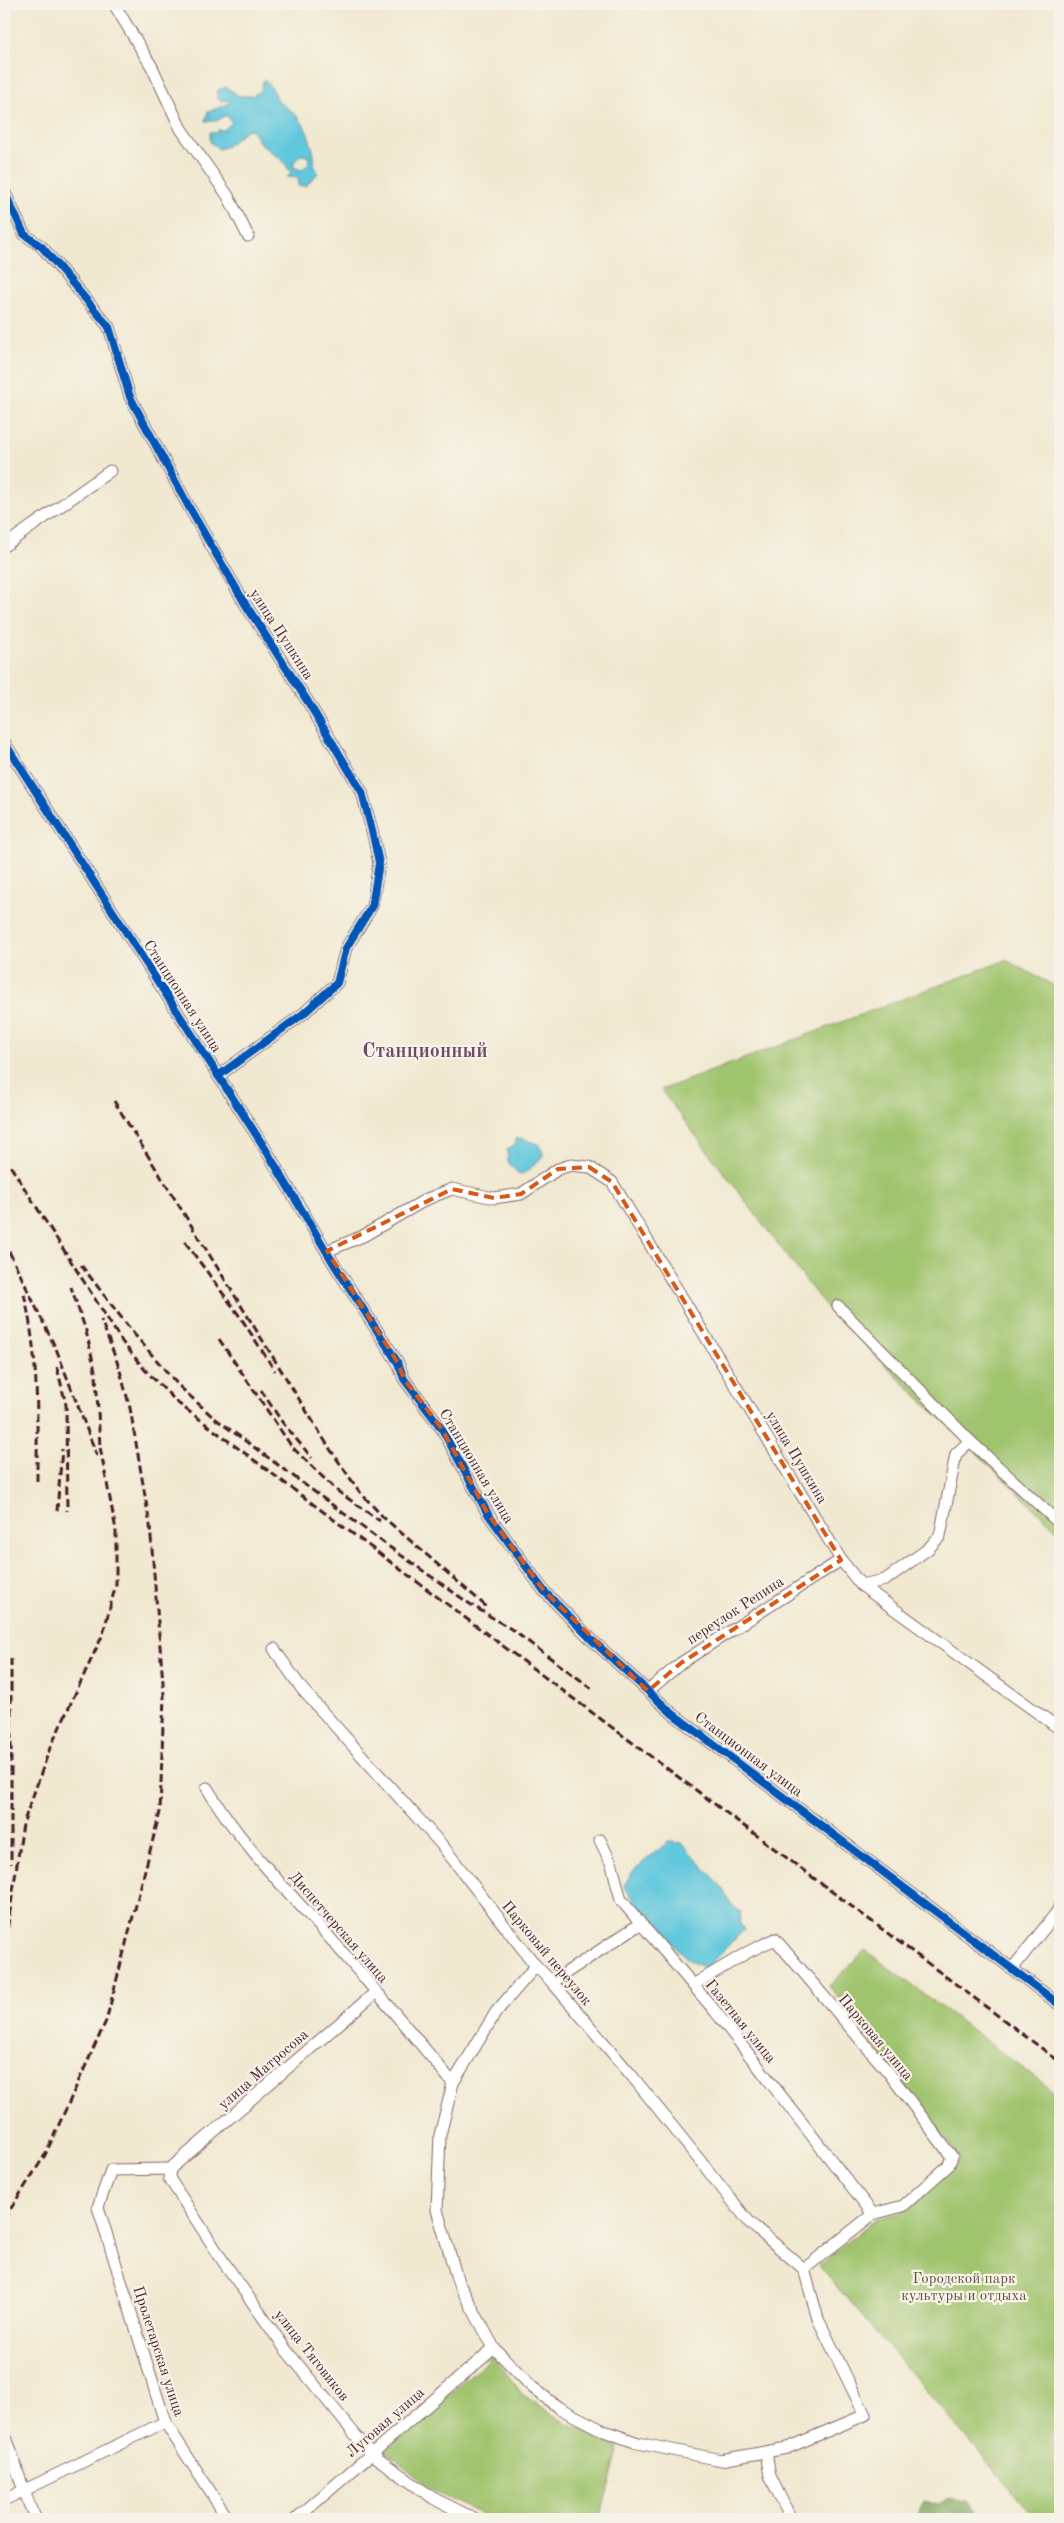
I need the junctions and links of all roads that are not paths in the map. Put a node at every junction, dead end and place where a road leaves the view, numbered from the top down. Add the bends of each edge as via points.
1 (114, 4) edge
2 (4, 191) edge
3 (248, 236) dead end
4 (110, 471) dead end
5 (4, 546) edge
6 (4, 742) edge
7 (218, 1076) junction
8 (327, 1250) junction
9 (838, 1306) dead end
10 (970, 1441) junction
11 (1060, 1524) edge
12 (841, 1560) junction
13 (861, 1584) junction
14 (274, 1649) dead end
15 (648, 1691) junction
16 (1060, 1729) edge
17 (207, 1788) dead end
18 (600, 1840) dead end
19 (1060, 1905) edge
20 (640, 1924) junction
21 (536, 1966) junction
22 (1012, 1969) junction
23 (552, 1982) junction
24 (693, 1985) junction
25 (376, 1992) junction
26 (1060, 2005) edge
27 (453, 2083) junction
28 (170, 2169) junction
29 (873, 2214) junction
30 (804, 2269) junction
31 (494, 2348) junction
32 (164, 2422) junction
33 (4, 2432) edge
34 (766, 2452) junction
35 (372, 2454) junction
36 (25, 2490) junction
37 (4, 2500) edge
38 (36, 2519) edge
39 (228, 2519) edge
40 (296, 2519) edge
41 (475, 2519) edge
42 (791, 2519) edge

1 - 3 street via 152,66 181,130 228,196
2 - 7 street, улица Пушкина via 24,234 42,247 109,327 130,397 244,602 362,792 373,835 379,863 372,906 346,948 338,983 303,1014
4 - 5 street
6 - 7 street, Станционная улица
7 - 8 street, Станционная улица
8 - 12 street, улица Пушкина via 363,1236 427,1199 452,1190 494,1198 521,1194 558,1168 589,1167 612,1182
8 - 15 street, Станционная улица via 398,1362 404,1379 442,1429 488,1514 544,1591
9 - 10 street
10 - 11 street
10 - 13 street via 956,1454 940,1536 928,1549 885,1580
12 - 13 street, улица Пушкина
12 - 15 street, переулок Репина via 681,1663
13 - 16 street, улица Пушкина
14 - 21 street, Парковый переулок via 302,1689 441,1844
15 - 22 street, Станционная улица via 673,1714
17 - 25 street, Диспетчерская улица via 245,1843
18 - 20 street, Газетная улица via 612,1864 621,1900
19 - 22 street
20 - 23 street
20 - 24 street, Газетная улица
21 - 23 street, Парковый переулок
21 - 27 street via 496,2012
22 - 26 street, Станционная улица
23 - 30 street, Парковый переулок via 750,2223
24 - 29 street, Газетная улица
24 - 29 street, Парковая улица via 775,1939 889,2073 952,2157 948,2166 903,2206
25 - 27 street, Диспетчерская улица
25 - 28 street, улица Матросова
27 - 31 street via 440,2135 437,2210 458,2282
28 - 32 street, Пролетарская улица via 111,2170 98,2207
28 - 35 street, улица Тяговиков via 169,2178 286,2350
29 - 30 street
30 - 34 street via 818,2319 865,2415 787,2448
31 - 34 street via 559,2408 604,2431 638,2443 720,2460
31 - 35 street, Луговая улица
32 - 36 street
32 - 39 street, Пролетарская улица
33 - 36 street
34 - 42 street via 770,2476
35 - 40 street, Луговая улица
35 - 41 street, улица Тяговиков via 433,2498
36 - 37 street
36 - 38 street

